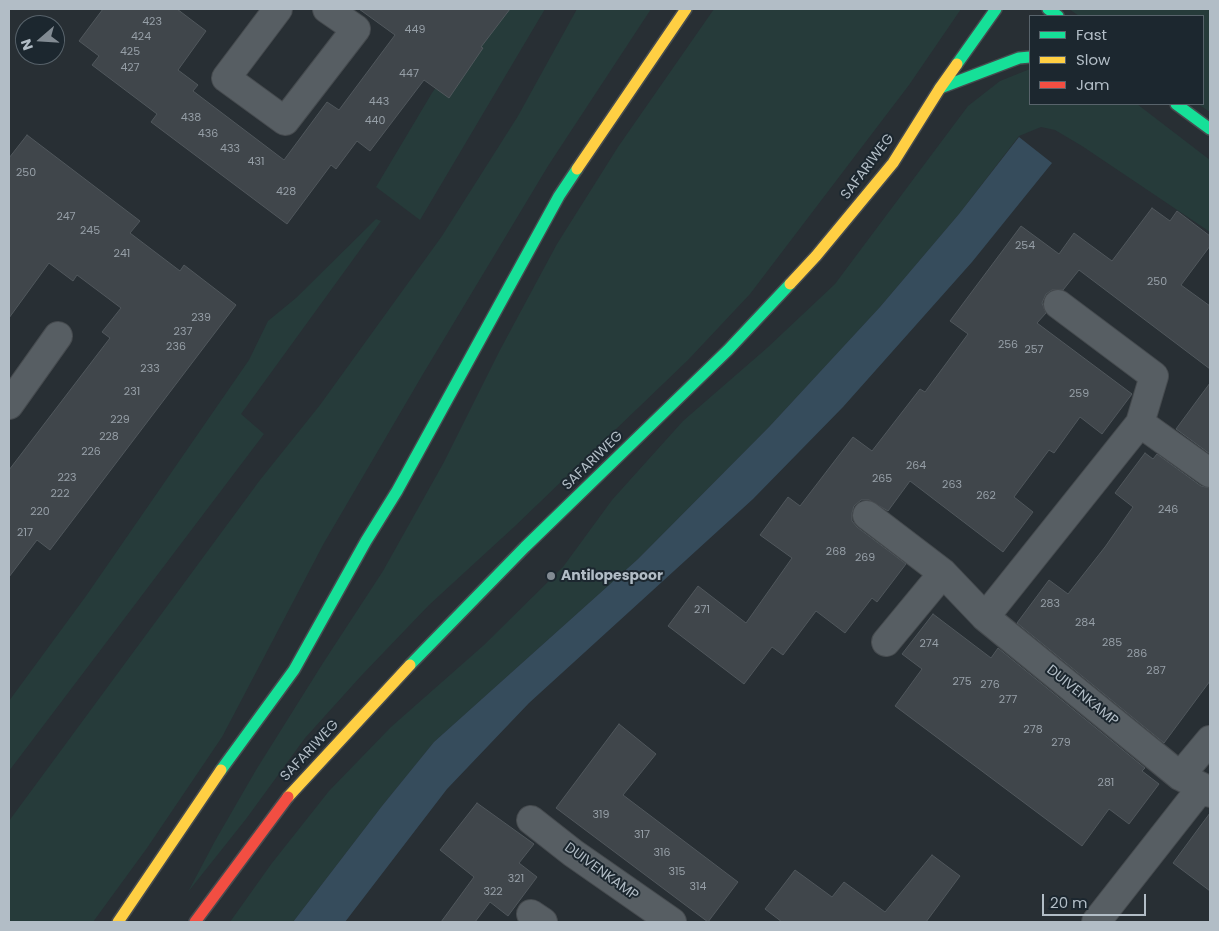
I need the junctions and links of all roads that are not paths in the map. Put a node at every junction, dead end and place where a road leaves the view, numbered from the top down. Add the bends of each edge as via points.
1 (278, 9) edge
2 (327, 9) edge
3 (686, 9) edge
4 (996, 9) edge
5 (1029, 57) edge
6 (940, 88) junction
7 (1177, 105) edge
8 (1210, 129) edge
9 (1058, 304) dead end
10 (58, 336) dead end
11 (9, 405) edge
12 (1140, 423) junction
13 (1210, 473) edge
14 (867, 515) dead end
15 (943, 574) junction
16 (985, 617) junction
17 (886, 642) dead end
18 (1210, 740) edge
19 (1197, 785) edge
20 (531, 820) dead end
21 (118, 922) edge
22 (195, 922) edge
23 (672, 922) edge
24 (1096, 922) edge

1 - 2 street via 226,78 285,121 356,29
3 - 21 street via 559,196 294,670 234,751
4 - 6 street, SAFARIWEG
5 - 6 street via 1018,58
6 - 22 street, SAFARIWEG via 892,163 816,256 728,350 525,547 405,670 287,798
7 - 8 street
9 - 12 street via 1154,376
10 - 11 street
12 - 13 street
12 - 16 street
14 - 15 street, DUIVENKAMP
15 - 16 street, DUIVENKAMP
15 - 17 street
16 - 19 street, DUIVENKAMP
18 - 19 street
19 - 24 street
20 - 23 street, DUIVENKAMP

